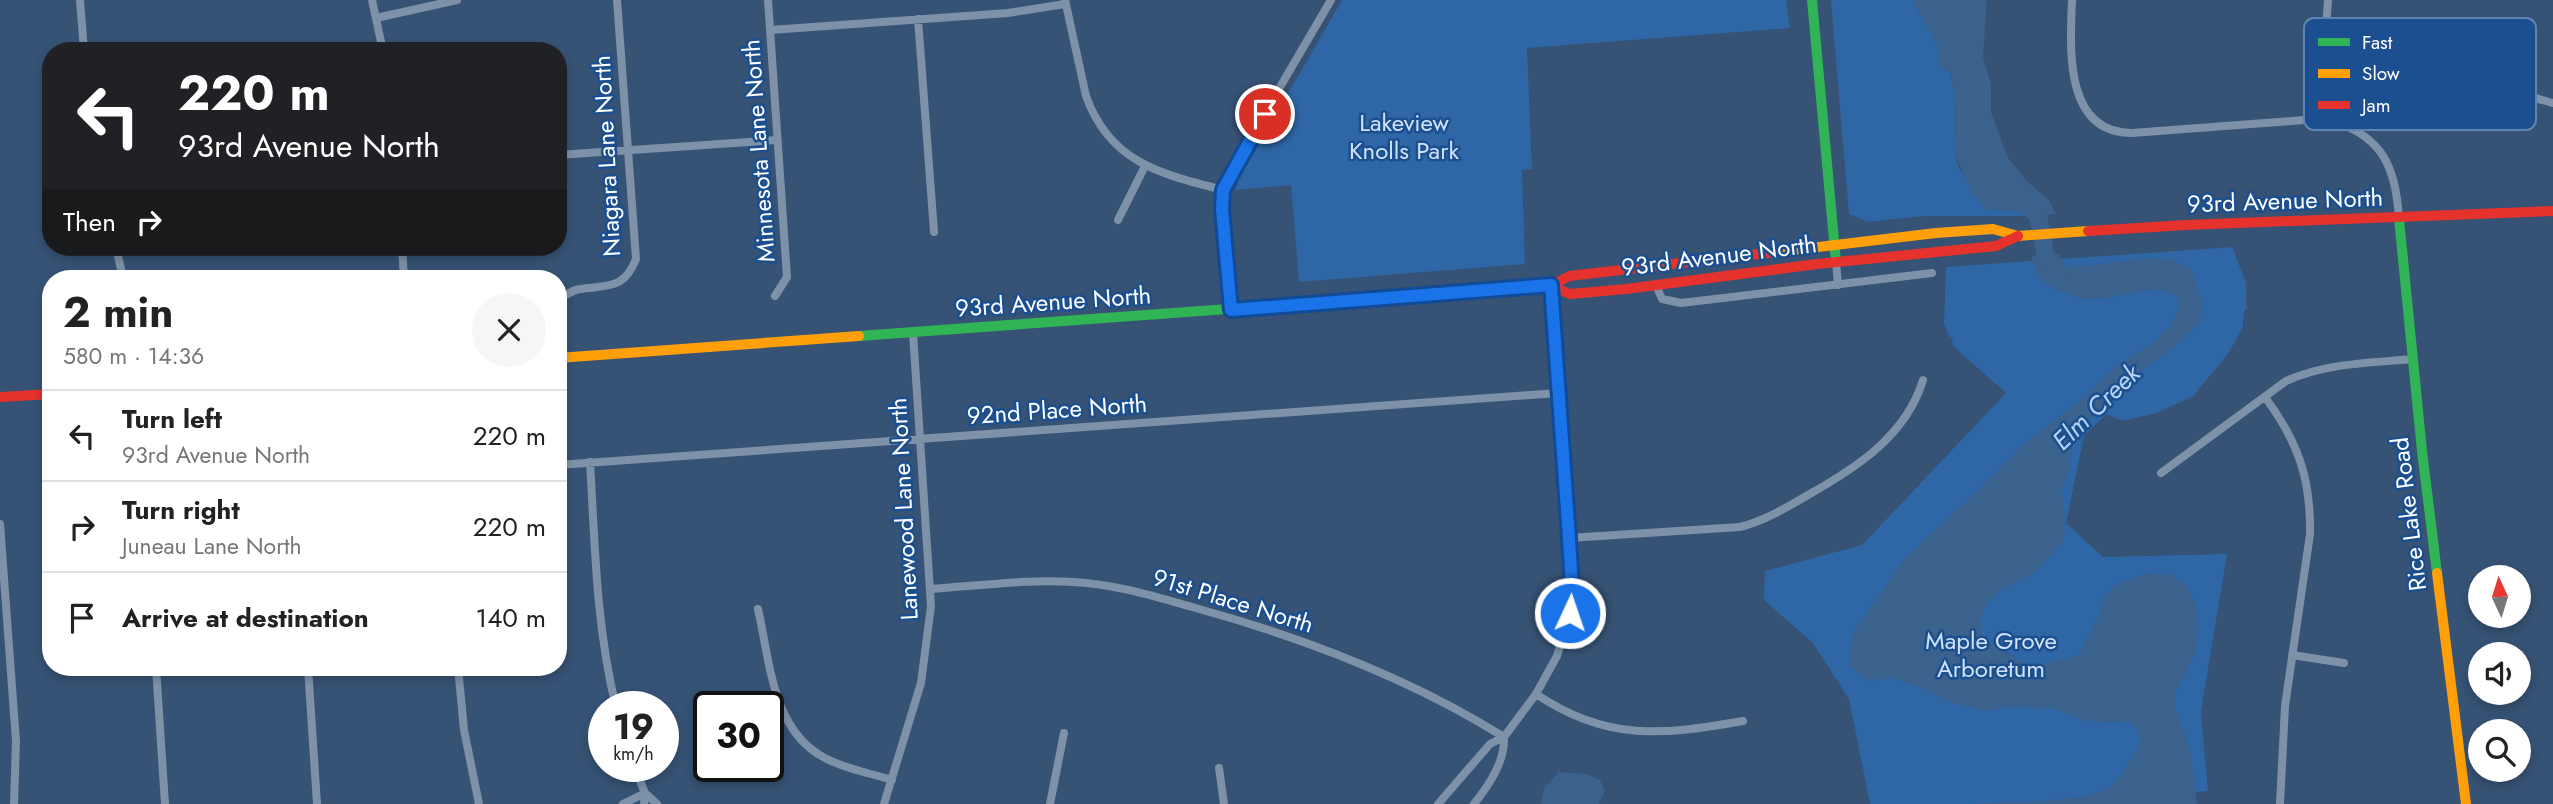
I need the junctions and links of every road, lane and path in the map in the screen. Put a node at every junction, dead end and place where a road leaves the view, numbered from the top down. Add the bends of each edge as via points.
1 (80, 0) edge
2 (372, 0) edge
3 (457, 0) edge
4 (617, 0) edge
5 (768, 0) edge
6 (1331, 0) edge
7 (1812, 0) edge
8 (2073, 0) edge
9 (2328, 0) edge
10 (1065, 2) edge
11 (376, 18) junction
12 (2327, 18) edge
13 (918, 19) junction
14 (770, 30) junction
15 (83, 42) edge
16 (381, 42) edge
17 (2536, 98) edge
18 (2553, 103) edge
19 (2304, 120) edge
20 (2356, 130) edge
21 (777, 140) junction
22 (628, 150) junction
23 (567, 154) edge
24 (1145, 166) junction
25 (1223, 190) junction
26 (2553, 211) edge
27 (2399, 219) junction
28 (1118, 220) dead end
29 (934, 232) dead end
30 (2018, 236) junction
31 (1834, 243) junction
32 (1836, 262) junction
33 (1932, 273) dead end
34 (1551, 285) junction
35 (1656, 285) junction
36 (1838, 285) junction
37 (567, 294) edge
38 (775, 296) dead end
39 (1231, 310) junction
40 (913, 333) junction
41 (567, 357) edge
42 (2413, 359) junction
43 (1923, 380) dead end
44 (1558, 393) junction
45 (42, 395) edge
46 (0, 397) edge
47 (2265, 397) junction
48 (921, 439) junction
49 (590, 462) junction
50 (567, 464) edge
51 (2161, 472) dead end
52 (0, 524) edge
53 (1569, 538) junction
54 (930, 589) junction
55 (758, 609) dead end
56 (5, 653) edge
57 (2292, 655) junction
58 (2344, 663) dead end
59 (157, 676) edge
60 (309, 676) edge
61 (459, 676) edge
62 (612, 691) edge
63 (1536, 694) junction
64 (1743, 721) dead end
65 (1064, 733) dead end
66 (1504, 737) junction
67 (1219, 768) dead end
68 (892, 780) junction
69 (641, 782) edge
70 (645, 793) junction
71 (14, 804) edge
72 (165, 804) edge
73 (317, 804) edge
74 (479, 804) edge
75 (623, 804) edge
76 (644, 804) edge
77 (657, 804) edge
78 (884, 804) edge
79 (1050, 804) edge
80 (1224, 804) edge
81 (1437, 804) edge
82 (1474, 804) edge
83 (2280, 804) edge
84 (2466, 804) edge

1 - 15 street
2 - 11 street
3 - 11 street
4 - 22 street, Niagara Lane North
5 - 14 street, Minnesota Lane North
6 - 25 street
7 - 31 main road
8 - 19 street via 2074,69 2084,110 2098,124 2120,133
9 - 12 street
10 - 13 street via 1009,13
10 - 24 street via 1090,109 1114,144
11 - 16 street
13 - 14 street
13 - 29 street
14 - 21 street, Minnesota Lane North
17 - 18 street
20 - 27 street via 2386,160 2396,183
21 - 22 street
21 - 38 street, Minnesota Lane North via 787,277
22 - 23 street
22 - 37 street, Niagara Lane North via 636,249 632,269 616,284
24 - 25 street
24 - 28 street
25 - 39 street
26 - 27 main road, 93rd Avenue North
27 - 30 main road, 93rd Avenue North via 2186,225
27 - 42 main road, Rice Lake Road
30 - 31 main road, 93rd Avenue North via 1993,229
30 - 32 main road, 93rd Avenue North via 1996,246
31 - 32 main road
31 - 34 main road, 93rd Avenue North via 1569,276
32 - 35 main road, 93rd Avenue North
32 - 36 street
33 - 36 street
34 - 35 main road, 93rd Avenue North via 1570,294
34 - 39 main road, 93rd Avenue North
34 - 44 street
35 - 36 street via 1662,299 1681,303
39 - 40 main road, 93rd Avenue North
40 - 41 main road, 93rd Avenue North
40 - 48 street, Lanewood Lane North
42 - 47 street via 2308,371
42 - 84 main road, Rice Lake Road
43 - 53 street via 1912,410 1872,454 1758,522
44 - 48 street, 92nd Place North
44 - 53 street
45 - 46 main road
47 - 51 street
47 - 57 street via 2295,446 2310,498 2310,534
48 - 49 street, 92nd Place North
48 - 54 street, Lanewood Lane North
49 - 50 street, 92nd Place North
49 - 62 street via 599,615
52 - 56 street
53 - 63 street via 1570,613 1557,656
54 - 66 street, 91st Place North via 1072,582 1138,592 1274,630 1391,676
54 - 68 street, Lanewood Lane North via 921,683
55 - 68 street via 778,696 794,732 824,758
56 - 71 street via 16,741
57 - 58 street
57 - 83 street
59 - 72 street
60 - 73 street
61 - 74 street
63 - 64 street via 1580,718 1627,731 1674,731
63 - 66 street
65 - 79 street
66 - 81 street via 1490,744
66 - 82 street via 1505,752
67 - 80 street
68 - 78 street, Lanewood Lane North
69 - 70 street
70 - 75 street
70 - 76 street
70 - 77 street

